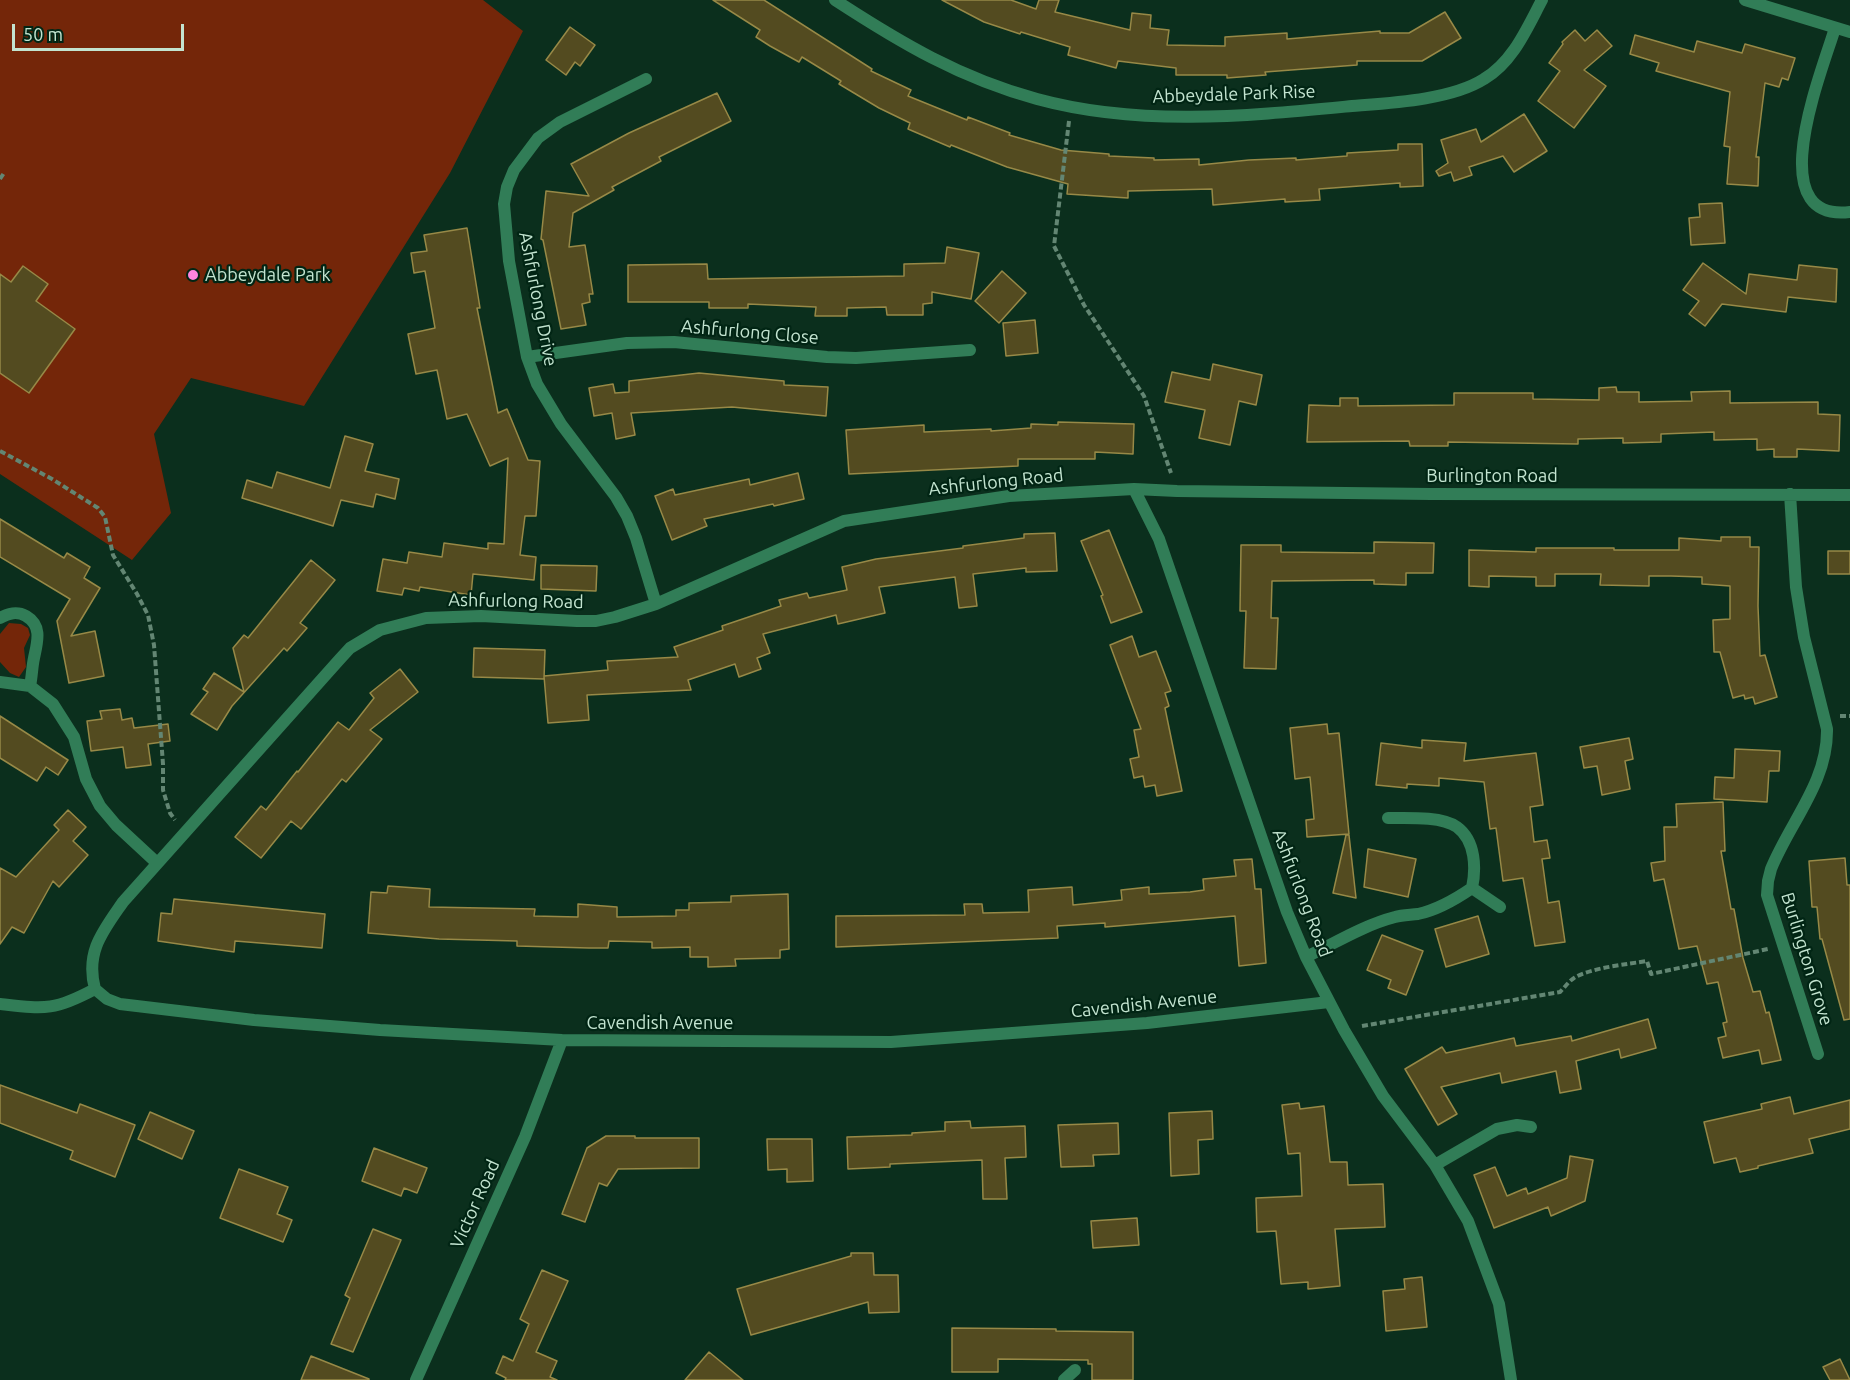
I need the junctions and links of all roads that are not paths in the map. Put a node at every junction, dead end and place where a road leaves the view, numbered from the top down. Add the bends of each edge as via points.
1 (835, 0) edge
2 (1542, 0) edge
3 (1745, 0) edge
4 (1835, 28) junction
5 (1850, 32) edge
6 (646, 79) dead end
7 (1850, 212) edge
8 (970, 350) dead end
9 (527, 357) junction
10 (1134, 489) junction
11 (1790, 494) junction
12 (1850, 495) edge
13 (656, 604) junction
14 (0, 618) edge
15 (0, 682) edge
16 (30, 686) junction
17 (1388, 818) dead end
18 (157, 863) junction
19 (1472, 888) junction
20 (1500, 907) dead end
21 (1306, 957) junction
22 (95, 989) junction
23 (1329, 1002) junction
24 (0, 1004) edge
25 (562, 1040) junction
26 (1818, 1054) dead end
27 (1531, 1127) dead end
28 (1435, 1165) junction
29 (1075, 1370) dead end
30 (416, 1380) edge
31 (1064, 1380) edge
32 (1511, 1380) edge

1 - 2 street, Abbeydale Park Rise via 880,30 956,71 999,87 1071,107 1169,117 1397,102 1466,88 1498,68 1521,40
3 - 4 street
4 - 5 street
4 - 7 street via 1803,139 1803,182 1816,205 1838,213
6 - 9 street, Ashfurlong Drive via 560,122 538,138 514,170 505,195 505,224
8 - 9 street, Ashfurlong Close via 837,357 627,343
9 - 13 street, Ashfurlong Drive via 537,384 561,424 627,516
10 - 11 street, Burlington Road
10 - 13 street, Ashfurlong Road via 1009,496 844,521
10 - 21 street, Ashfurlong Road via 1159,539 1283,901
11 - 12 street, Burlington Road
11 - 26 street, Burlington Grove via 1796,587 1828,741 1816,782 1776,858 1767,895
13 - 18 street, Ashfurlong Road via 596,621 426,618 380,630 350,648
14 - 16 street via 21,613 36,625 39,634
15 - 16 street
16 - 18 street via 53,704 64,719 100,806
17 - 19 street via 1441,821 1458,827 1474,857
18 - 22 street, Ashfurlong Road via 123,902 99,938 92,960
19 - 20 street
19 - 21 street via 1440,906 1367,927
21 - 23 street, Ashfurlong Road
22 - 24 street via 57,1007
22 - 25 street, Cavendish Avenue via 120,1004 254,1020
23 - 25 street, Cavendish Avenue via 1147,1023 891,1042
23 - 28 street, Ashfurlong Road via 1383,1096
25 - 30 street, Victor Road via 525,1137
27 - 28 street via 1497,1129
28 - 32 street, Ashfurlong Road via 1480,1249 1498,1304
29 - 31 street

